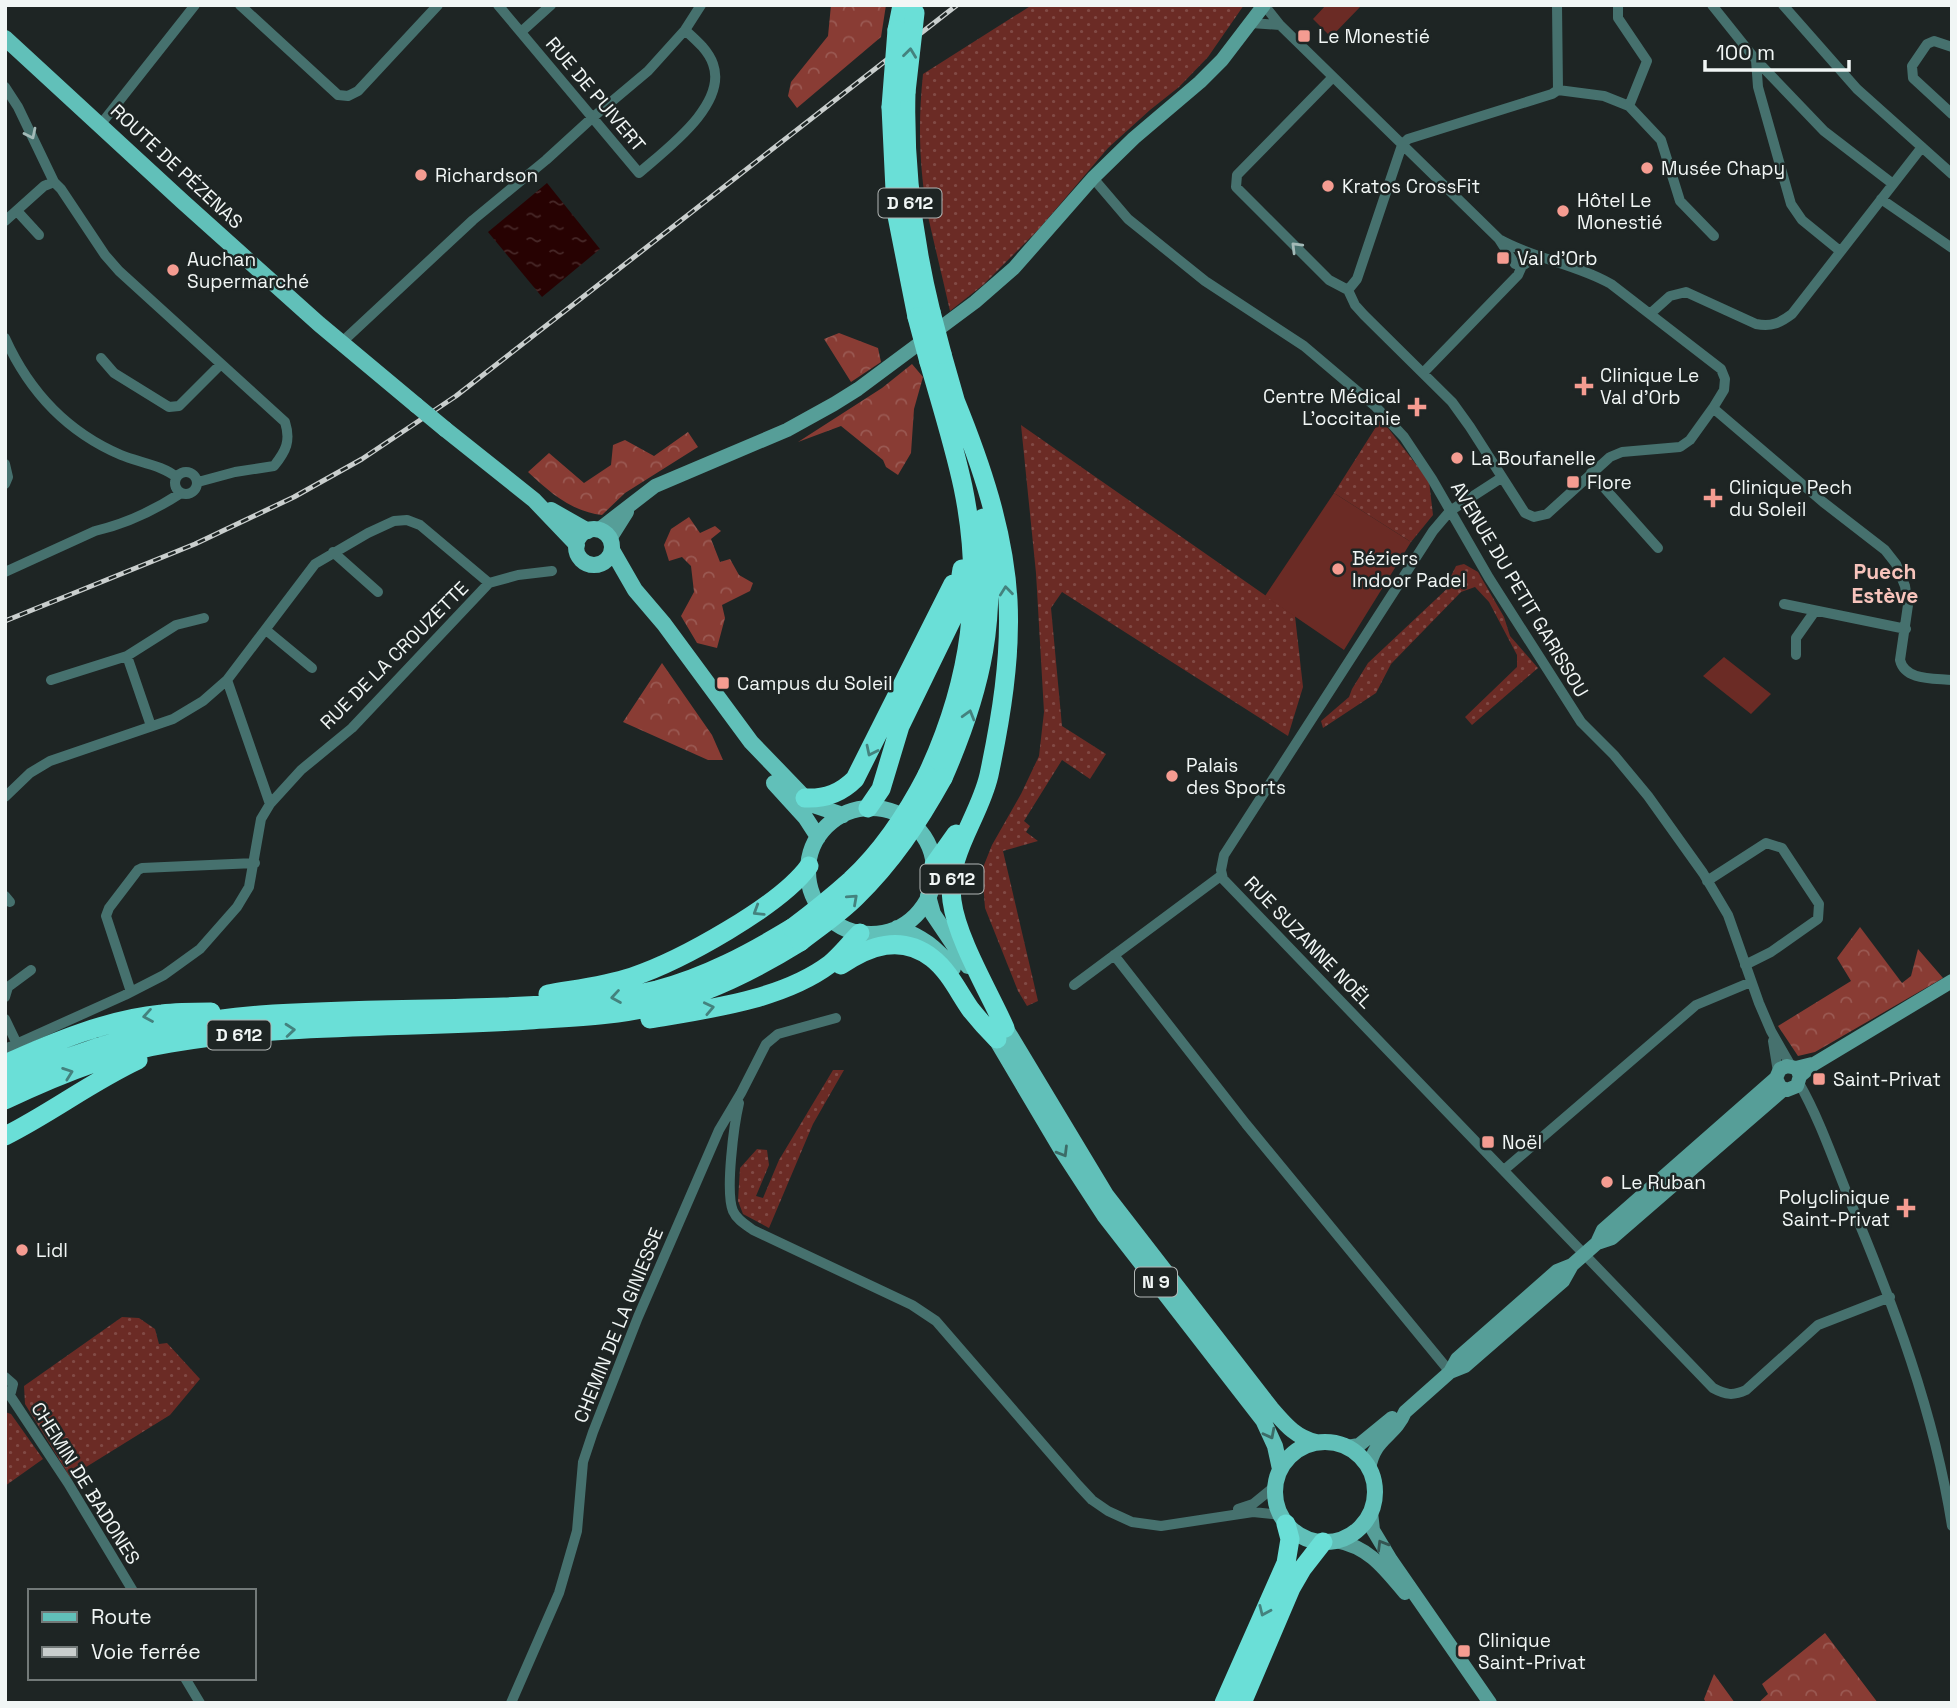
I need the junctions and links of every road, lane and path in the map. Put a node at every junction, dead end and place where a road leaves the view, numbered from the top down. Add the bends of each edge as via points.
1 (195, 5) edge
2 (240, 5) edge
3 (438, 5) edge
4 (498, 5) edge
5 (551, 5) edge
6 (701, 5) edge
7 (1264, 5) edge
8 (1557, 5) edge
9 (1618, 5) edge
10 (1712, 5) edge
11 (1783, 5) edge
12 (911, 8) edge
13 (1251, 23) junction
14 (1279, 25) junction
15 (685, 30) junction
16 (521, 32) junction
17 (9, 42) edge
18 (1952, 47) edge
19 (1756, 60) junction
20 (1333, 77) junction
21 (5, 87) edge
22 (1558, 90) junction
23 (1629, 106) junction
24 (1952, 114) edge
25 (592, 118) junction
26 (101, 124) junction
27 (1402, 145) junction
28 (1922, 147) junction
29 (1952, 174) edge
30 (1093, 178) junction
31 (54, 182) junction
32 (1893, 184) junction
33 (1881, 199) junction
34 (17, 211) junction
35 (5, 221) edge
36 (39, 235) dead end
37 (1714, 236) dead end
38 (1952, 248) edge
39 (1840, 251) junction
40 (1520, 258) junction
41 (1348, 290) junction
42 (1651, 313) junction
43 (924, 314) junction
44 (5, 338) edge
45 (341, 343) junction
46 (101, 358) dead end
47 (935, 358) junction
48 (220, 365) junction
49 (1423, 373) junction
50 (955, 400) junction
51 (1713, 408) junction
52 (5, 464) edge
53 (1591, 473) junction
54 (177, 477) junction
55 (1501, 478) junction
56 (198, 482) junction
57 (5, 484) edge
58 (963, 488) junction
59 (181, 493) junction
60 (534, 500) junction
61 (1450, 511) junction
62 (602, 537) junction
63 (577, 545) junction
64 (1658, 548) dead end
65 (333, 552) junction
66 (963, 557) junction
67 (599, 564) junction
68 (552, 571) dead end
69 (5, 572) edge
70 (489, 583) junction
71 (635, 590) junction
72 (378, 592) dead end
73 (1784, 604) dead end
74 (1815, 611) junction
75 (204, 618) dead end
76 (1906, 629) junction
77 (265, 630) junction
78 (1796, 655) dead end
79 (127, 656) junction
80 (312, 668) dead end
81 (51, 680) dead end
82 (227, 680) junction
83 (1952, 680) edge
84 (708, 686) junction
85 (151, 726) junction
86 (998, 726) junction
87 (935, 777) junction
88 (5, 797) edge
89 (805, 798) junction
90 (270, 804) junction
91 (868, 808) junction
92 (843, 815) junction
93 (818, 837) junction
94 (255, 863) junction
95 (934, 865) junction
96 (808, 866) junction
97 (1222, 875) junction
98 (1707, 881) junction
99 (928, 896) junction
100 (897, 928) junction
101 (860, 933) junction
102 (1114, 955) junction
103 (1745, 965) junction
104 (31, 970) dead end
105 (1952, 981) edge
106 (1751, 982) junction
107 (1074, 985) dead end
108 (777, 991) junction
109 (131, 992) junction
110 (5, 997) edge
111 (363, 1011) junction
112 (441, 1017) junction
113 (836, 1018) dead end
114 (5, 1019) edge
115 (1001, 1034) junction
116 (212, 1038) junction
117 (17, 1044) junction
118 (5, 1049) edge
119 (5, 1064) edge
120 (1789, 1078) junction
121 (5, 1084) edge
122 (741, 1093) junction
123 (5, 1100) edge
124 (5, 1136) edge
125 (1504, 1170) junction
126 (1585, 1254) junction
127 (1890, 1297) junction
128 (1450, 1372) junction
129 (5, 1377) edge
130 (7, 1395) edge
131 (1405, 1412) junction
132 (1316, 1442) junction
133 (1347, 1447) junction
134 (1280, 1469) junction
135 (1369, 1469) junction
136 (1275, 1486) junction
137 (1370, 1512) junction
138 (1219, 1516) junction
139 (1284, 1520) junction
140 (1952, 1526) edge
141 (1329, 1541) junction
142 (132, 1589) edge
143 (186, 1680) edge
144 (200, 1703) edge
145 (511, 1703) edge
146 (1224, 1703) edge
147 (1242, 1703) edge
148 (1482, 1703) edge
149 (1490, 1703) edge

1 - 26 street
2 - 3 street via 338,95 348,96 358,91
4 - 16 street, RUE DE PUIVERT
5 - 16 street
6 - 15 street
7 - 13 street
7 - 14 street
8 - 22 street
9 - 23 street via 1618,18 1647,61
10 - 19 street
11 - 28 street via 1857,89
43 -> 12 highway, D 612, bridge via 905,143
12 - 43 highway, D 612, bridge via 897,30 891,107 896,211
13 - 14 street
13 - 30 street via 1200,82
14 - 20 street
15 - 25 street via 648,71
15 - 25 street, RUE DE PUIVERT via 706,51 715,74 703,111 686,132 639,173
16 - 25 street, RUE DE PUIVERT
17 - 26 main road, ROUTE DE PÉZENAS
18 - 24 street via 1934,41 1927,44 1912,66 1913,78
19 - 32 street via 1824,131
19 - 39 street via 1758,87 1791,204 1801,220
20 - 27 street
41 -> 20 street via 1329,280 1236,187 1237,175
21 -> 31 street
22 - 23 street via 1604,96
22 - 27 street via 1408,139
23 - 37 street via 1661,139 1679,201
25 - 45 street
26 - 45 main road, ROUTE DE PÉZENAS
27 - 40 street
27 - 41 street via 1357,279
28 - 29 street
28 - 32 street
30 - 61 street, AVENUE DU PETIT GARISSOU via 1128,219 1205,281 1304,346 1376,407 1404,436
30 - 62 street via 1014,268 941,329 858,389 787,430 664,481 632,505
31 - 34 street
31 - 48 street via 119,271
32 - 33 street
33 - 38 street
33 - 39 street
34 - 35 street
34 - 36 street
39 - 42 street via 1780,323 1756,324 1686,292 1671,296
40 - 42 street via 1540,258 1602,279
40 - 49 street via 1510,283
41 - 49 street via 1355,306
42 - 51 street via 1721,369 1724,390
43 - 47 highway, D 612, bridge
44 - 54 street via 31,384 65,421 111,451
45 - 60 main road, ROUTE DE PÉZENAS, bridge
46 - 48 street via 114,373 169,407 186,401
47 - 50 highway, D 612
47 - 58 highway, D 612
48 - 56 street via 285,422 289,435 286,451 274,466
49 - 55 street via 1452,402
86 -> 50 highway, D 612 via 1006,659 1005,573 989,495
87 -> 50 highway, D 612 via 965,729 982,666 988,610 986,535
51 - 53 street via 1680,447 1622,452
51 - 76 street via 1885,550 1905,586
52 - 57 street
53 - 55 street via 1547,514 1534,517 1525,513
53 - 64 street
54 - 56 street via 187,471
54 - 59 street
55 - 61 street, RUE SUZANNE NOËL
56 - 59 street via 194,492
58 - 66 highway, D 612
58 - 87 highway, D 612 via 972,552 972,618 968,651
59 - 69 street via 161,506
60 - 62 main road, ROUTE DE PÉZENAS
60 - 63 main road, ROUTE DE PÉZENAS
61 - 97 street, RUE SUZANNE NOËL via 1417,553 1224,855
61 - 98 street, AVENUE DU PETIT GARISSOU via 1581,722 1648,796
62 - 63 main road via 580,536
62 - 67 main road via 609,558
62 - 71 main road
63 - 67 main road via 583,561
65 - 70 street, RUE DE LA CROUZETTE via 407,520 420,525
65 - 72 street
65 - 77 street, RUE DE LA CROUZETTE via 315,564
66 -> 89 highway, D 612 via 862,769 837,794
66 - 91 highway, D 612 via 955,613 900,726 881,789
67 - 71 main road
68 - 70 street, RUE DE LA CROUZETTE
70 - 90 street, RUE DE LA CROUZETTE via 352,728 300,770
71 - 84 main road
73 - 74 street
74 - 76 street
74 - 78 street via 1796,638
75 - 79 street via 176,625
76 - 83 street via 1902,668 1909,675
77 - 80 street
77 - 82 street, RUE DE LA CROUZETTE
79 - 81 street
79 - 85 street
82 - 85 street, RUE DE LA CROUZETTE via 193,707
82 - 90 street
84 - 89 main road via 751,741
84 - 93 main road via 746,750
85 - 88 street, RUE DE LA CROUZETTE via 50,761
86 - 95 highway via 970,808
86 - 115 highway, D 612 via 988,778 956,853 951,883 955,919
87 - 112 highway, D 612, bridge via 918,823 853,899 740,977 654,1007 603,1015
89 - 92 main road
90 - 94 street, RUE DE LA CROUZETTE via 261,819
91 - 92 main road
91 - 95 main road via 890,811 910,822 926,840
92 - 93 main road
93 - 96 main road
94 - 109 street, RUE DE LA CROUZETTE via 249,887 237,907 207,942 164,975
94 - 109 street via 138,870 106,916
95 - 99 main road
96 - 101 main road via 811,890 821,908 839,924
96 -> 112 highway, D 612 via 789,889 760,909 633,976 576,989 472,1001
97 - 102 street
97 - 125 street, RUE SUZANNE NOËL
98 - 103 street, AVENUE DU PETIT GARISSOU via 1728,915
98 - 103 street via 1766,843 1774,844 1782,848 1819,904 1818,919
99 - 100 main road via 914,917
99 - 115 main road, N 9 via 933,914
100 - 101 main road
100 - 115 main road, N 9 via 924,939 942,954
101 - 108 highway, D 612 via 831,963
102 - 107 street
102 - 128 street via 1245,1124
103 - 106 street, AVENUE DU PETIT GARISSOU
104 - 110 street via 8,987
105 - 120 street
106 - 120 street, AVENUE DU PETIT GARISSOU
106 - 125 street via 1696,1005
112 -> 108 highway, D 612 via 474,1031 585,1029 684,1013
108 - 115 highway, D 612 via 800,988 864,949 907,947 933,958 971,1010
109 - 117 street, RUE DE LA CROUZETTE
111 - 112 highway, D 612
111 -> 119 highway, D 612 via 316,1007 161,1014 119,1022
111 - 121 highway, D 612 via 258,1015 189,1026 93,1048
116 -> 112 highway, D 612
113 - 122 street, CHEMIN DE LA GINIESSE via 778,1034 765,1044
114 - 117 street
115 - 132 main road, N 9 via 1123,1219 1271,1408 1298,1436
115 -> 134 main road, N 9 via 1061,1149 1104,1215 1263,1420
123 -> 116 highway, D 612 via 120,1055
116 - 124 highway via 116,1070
117 - 118 street, RUE DE LA CROUZETTE
120 - 126 street via 1603,1230
120 - 127 street via 1810,1105
122 - 138 street via 734,1127 731,1196 733,1211 741,1222 936,1321 1078,1485 1108,1511 1132,1522 1161,1526
122 - 145 street, CHEMIN DE LA GINIESSE via 719,1130 593,1432 583,1462 577,1531 559,1592
125 - 126 street, RUE SUZANNE NOËL
126 - 127 street, RUE SUZANNE NOËL via 1713,1388 1726,1395 1746,1390 1818,1325
126 - 128 street via 1557,1271 1457,1359
127 - 140 street via 1932,1431
128 - 131 street
129 - 130 street via 13,1384
130 - 142 street, CHEMIN DE BADONES via 68,1483
131 - 133 street via 1397,1413 1359,1445
131 - 135 street via 1374,1450
132 - 133 main road
132 - 134 main road via 1294,1452
133 - 135 main road
134 - 136 main road
135 - 137 main road via 1375,1488
136 - 138 street via 1253,1504
136 - 139 main road
137 - 141 main road via 1354,1532
149 -> 137 street via 1391,1560 1373,1530
138 - 139 street via 1253,1512
139 - 141 main road via 1303,1537
139 -> 146 highway via 1290,1539 1286,1563
141 - 147 highway via 1291,1588
141 - 148 street via 1352,1544 1372,1556 1404,1592
143 - 144 street

